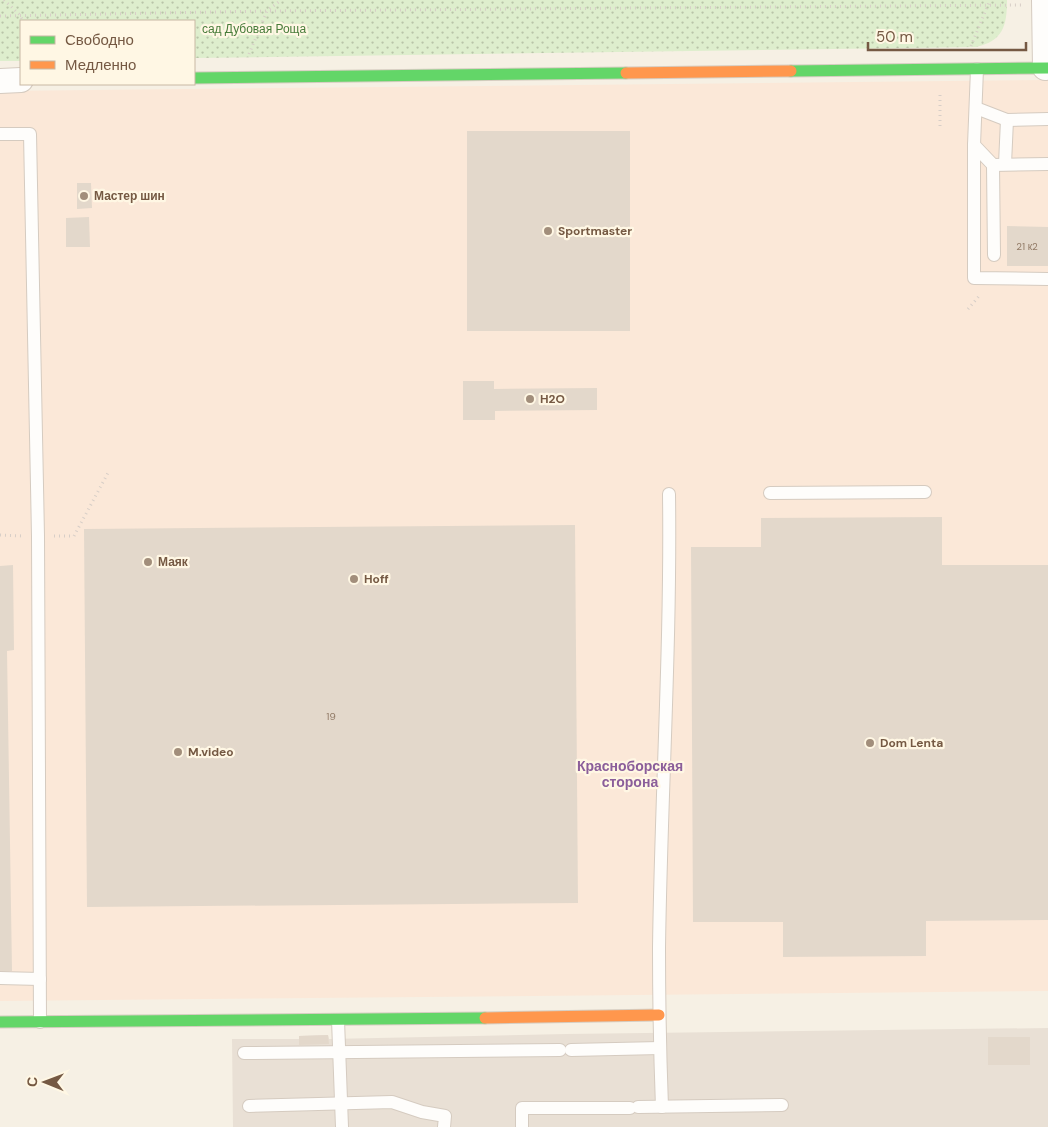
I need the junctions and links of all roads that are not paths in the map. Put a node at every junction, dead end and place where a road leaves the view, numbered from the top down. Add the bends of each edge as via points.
1 (1044, 0) edge
2 (1046, 68) edge
3 (977, 69) junction
4 (195, 78) edge
5 (20, 80) edge
6 (0, 81) edge
7 (976, 108) junction
8 (1048, 119) edge
9 (1007, 120) junction
10 (0, 134) edge
11 (974, 145) junction
12 (1048, 164) edge
13 (999, 165) junction
14 (994, 255) dead end
15 (1048, 279) edge
16 (925, 492) dead end
17 (770, 493) dead end
18 (668, 494) dead end
19 (0, 978) edge
20 (40, 979) junction
21 (659, 1015) junction
22 (338, 1020) junction
23 (0, 1022) edge
24 (40, 1022) junction
25 (660, 1048) junction
26 (244, 1053) dead end
27 (339, 1053) junction
28 (782, 1104) dead end
29 (341, 1105) junction
30 (249, 1106) dead end
31 (662, 1107) junction
32 (342, 1127) edge
33 (444, 1127) edge
34 (522, 1127) edge

1 - 2 street
2 - 3 street
3 - 4 street
3 - 7 lane
5 - 6 street
7 - 9 lane
7 - 11 lane
8 - 9 lane
9 - 13 lane
10 - 20 lane via 30,134 38,536
11 - 13 lane
11 - 15 lane via 974,278
12 - 13 lane
13 - 14 lane
16 - 17 lane
18 - 21 lane via 670,562
19 - 20 lane
20 - 24 lane
21 - 22 street
21 - 25 lane
22 - 24 street
22 - 27 lane
23 - 24 street
25 - 27 lane
25 - 31 lane
26 - 27 lane
27 - 29 lane
28 - 31 lane
29 - 30 lane
29 - 32 lane
29 - 33 lane via 392,1102 445,1116
31 - 34 lane via 522,1108

